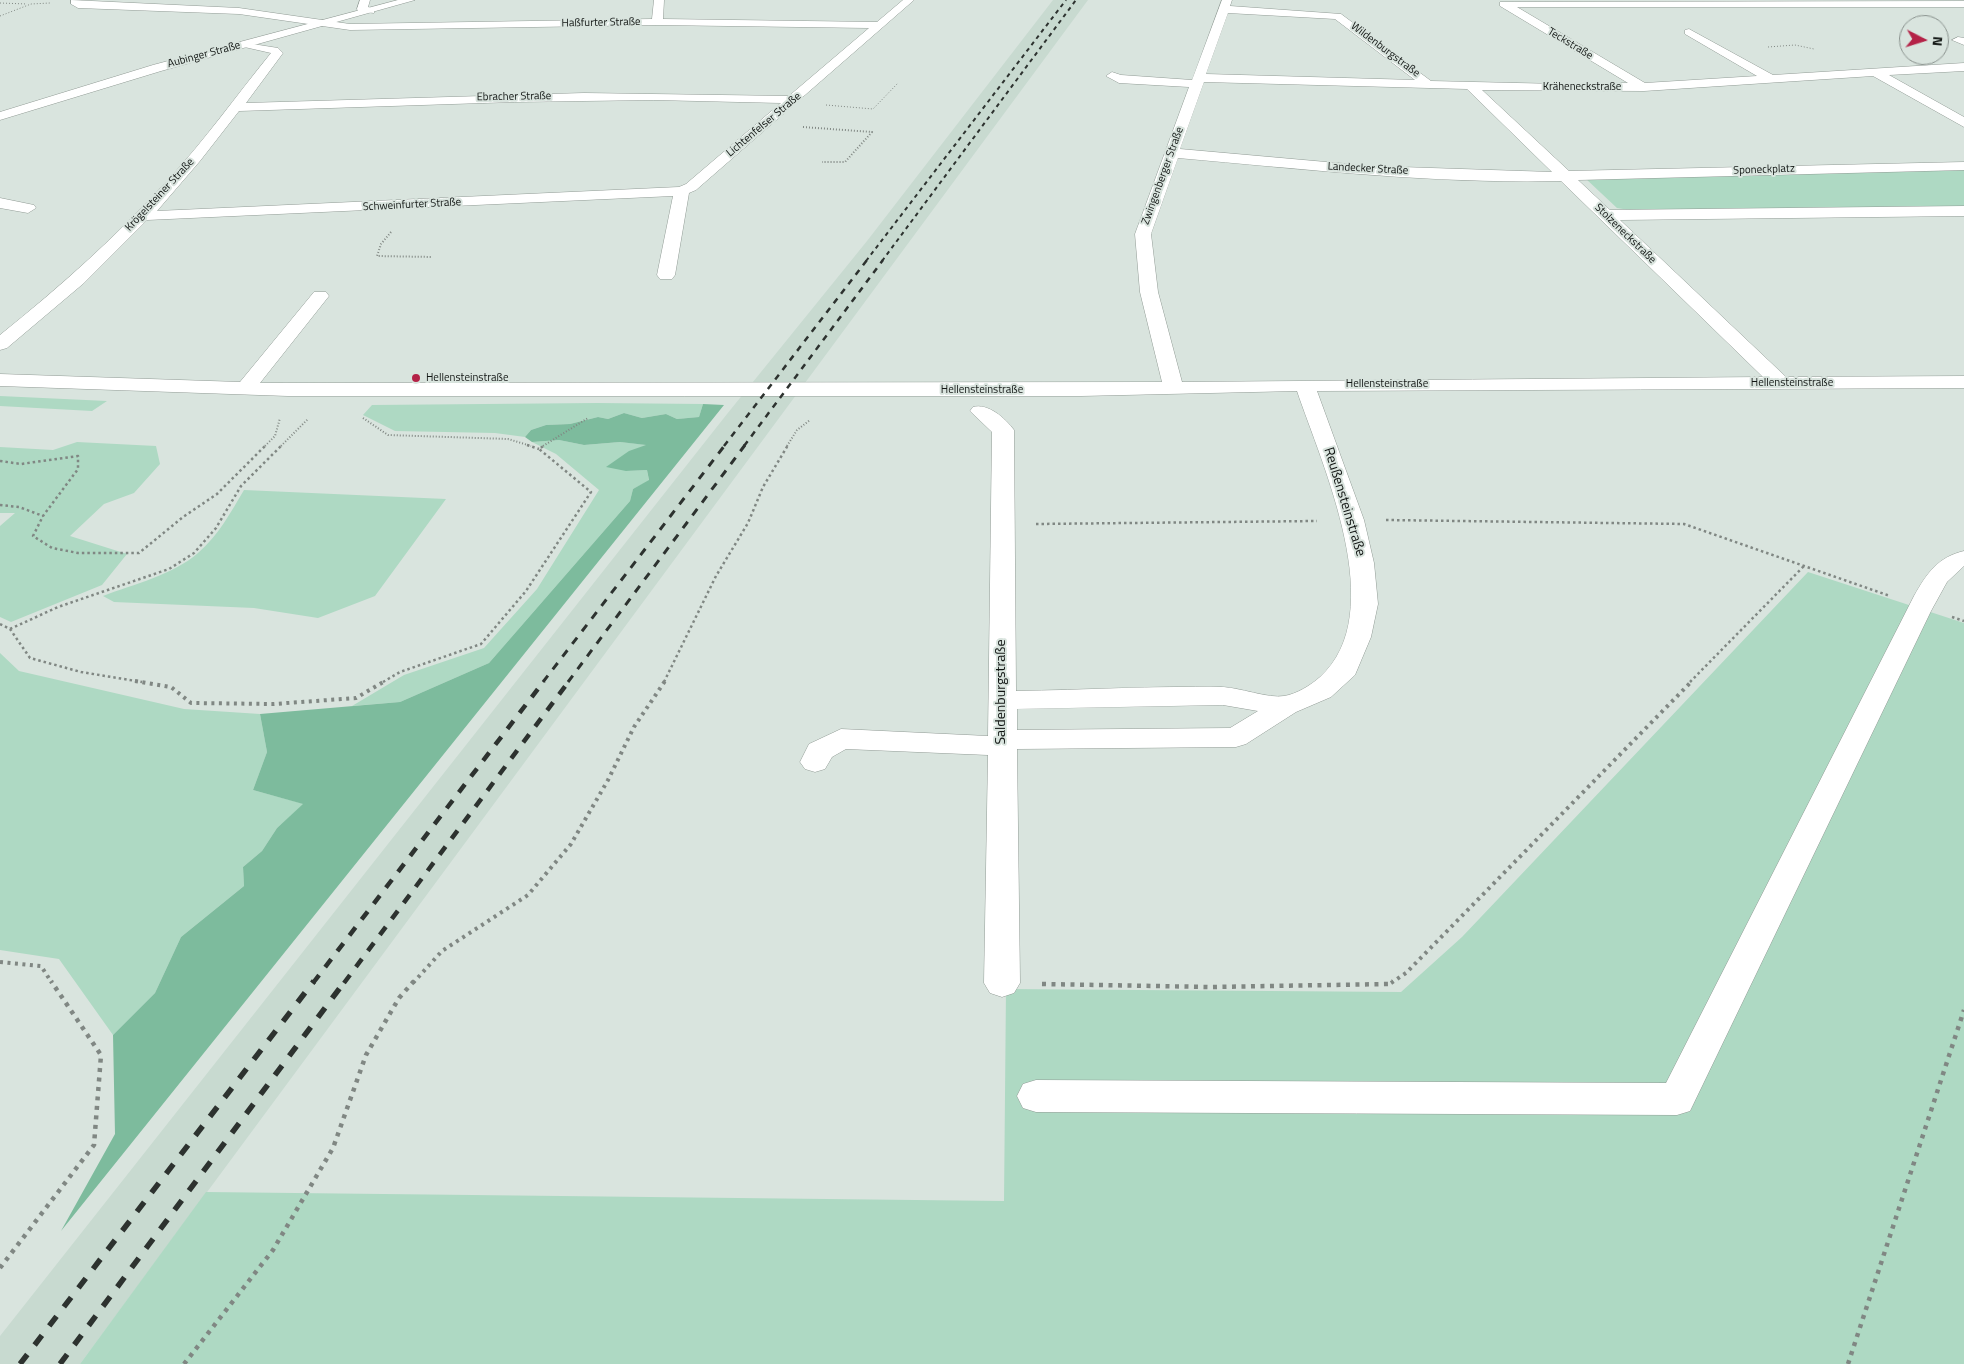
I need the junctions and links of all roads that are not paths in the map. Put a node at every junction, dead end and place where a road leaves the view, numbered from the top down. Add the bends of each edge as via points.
1 (77, 0) edge
2 (261, 0) edge
3 (410, 0) edge
4 (659, 0) edge
5 (909, 0) edge
6 (1500, 2) edge
7 (1824, 2) junction
8 (1888, 2) edge
9 (1964, 4) edge
10 (368, 5) edge
11 (1225, 5) edge
12 (239, 10) junction
13 (756, 10) dead end
14 (1850, 17) dead end
15 (657, 22) junction
16 (755, 22) junction
17 (321, 24) junction
18 (880, 25) junction
19 (1689, 32) dead end
20 (244, 44) junction
21 (1964, 67) edge
22 (1876, 73) junction
23 (1112, 76) dead end
24 (1772, 80) junction
25 (1198, 81) junction
26 (1426, 83) junction
27 (1470, 85) junction
28 (1644, 87) junction
29 (792, 102) junction
30 (235, 107) junction
31 (0, 116) edge
32 (1964, 124) edge
33 (1172, 154) junction
34 (1964, 166) edge
35 (1564, 176) junction
36 (682, 191) junction
37 (0, 203) edge
38 (28, 208) dead end
39 (1964, 211) edge
40 (141, 216) junction
41 (1606, 216) junction
42 (666, 274) dead end
43 (320, 296) dead end
44 (0, 344) edge
45 (0, 380) edge
46 (1781, 382) junction
47 (1964, 382) edge
48 (1305, 385) junction
49 (1174, 387) junction
50 (245, 389) junction
51 (980, 411) dead end
52 (1964, 558) edge
53 (1002, 700) junction
54 (1286, 706) junction
55 (1002, 743) junction
56 (816, 762) dead end
57 (1002, 983) road end
58 (1036, 1096) dead end

1 - 12 street via 78,6
2 - 12 street
3 - 10 street, Aubinger Straße
4 - 15 street
5 - 18 street, Lichtenfelser Straße
6 - 7 street
6 - 28 street, Teckstraße
7 - 8 street
7 - 14 street
8 - 9 street
10 - 17 street, Aubinger Straße
11 - 25 street, Zwingenberger Straße
11 - 26 street, Wildenburgstraße via 1337,16
12 - 17 street
13 - 16 street
15 - 16 street, Haßfurter Straße
15 - 17 street, Haßfurter Straße via 358,27
16 - 18 street, Haßfurter Straße
17 - 20 street, Aubinger Straße
18 - 29 street, Lichtenfelser Straße
19 - 24 street
20 - 30 street, Krögelsteiner Straße via 278,52
20 - 31 street, Aubinger Straße
21 - 22 street, Kräheneckstraße
22 - 24 street, Kräheneckstraße
22 - 32 street
23 - 25 street, Kräheneckstraße via 1119,79
24 - 28 street, Kräheneckstraße
25 - 26 street, Kräheneckstraße
25 - 33 street, Zwingenberger Straße
26 - 27 street, Kräheneckstraße
27 - 28 street, Kräheneckstraße
27 - 35 street, Stolzeneckstraße
29 - 30 street, Ebracher Straße via 652,95
29 - 36 street, Lichtenfelser Straße via 691,187
30 - 40 street, Krögelsteiner Straße via 196,157
33 - 35 street, Landecker Straße via 1371,170
33 - 49 street, Zwingenberger Straße via 1142,234 1142,260
34 - 35 street, Sponeckplatz
35 - 41 street, Stolzeneckstraße
36 - 40 street, Schweinfurter Straße
36 - 42 street
37 - 38 street
39 - 41 street
40 - 44 street, Krögelsteiner Straße via 41,311
41 - 46 street, Stolzeneckstraße
43 - 50 street
45 - 50 street, Hellensteinstraße
46 - 47 street, Hellensteinstraße
46 - 48 street, Hellensteinstraße
48 - 49 street, Hellensteinstraße
48 - 54 street, Reußensteinstraße via 1352,520 1362,563 1365,604 1358,637 1345,668 1320,691
49 - 50 street, Hellensteinstraße via 1081,390
51 - 53 street, Saldenburgstraße via 1003,430
52 - 58 street via 1956,559 1945,568 1921,606 1677,1099
53 - 54 street via 1223,696
53 - 55 street, Saldenburgstraße
54 - 55 street, Reußensteinstraße via 1236,738
55 - 56 street, Reußensteinstraße via 841,739 819,751
55 - 57 street, Saldenburgstraße

